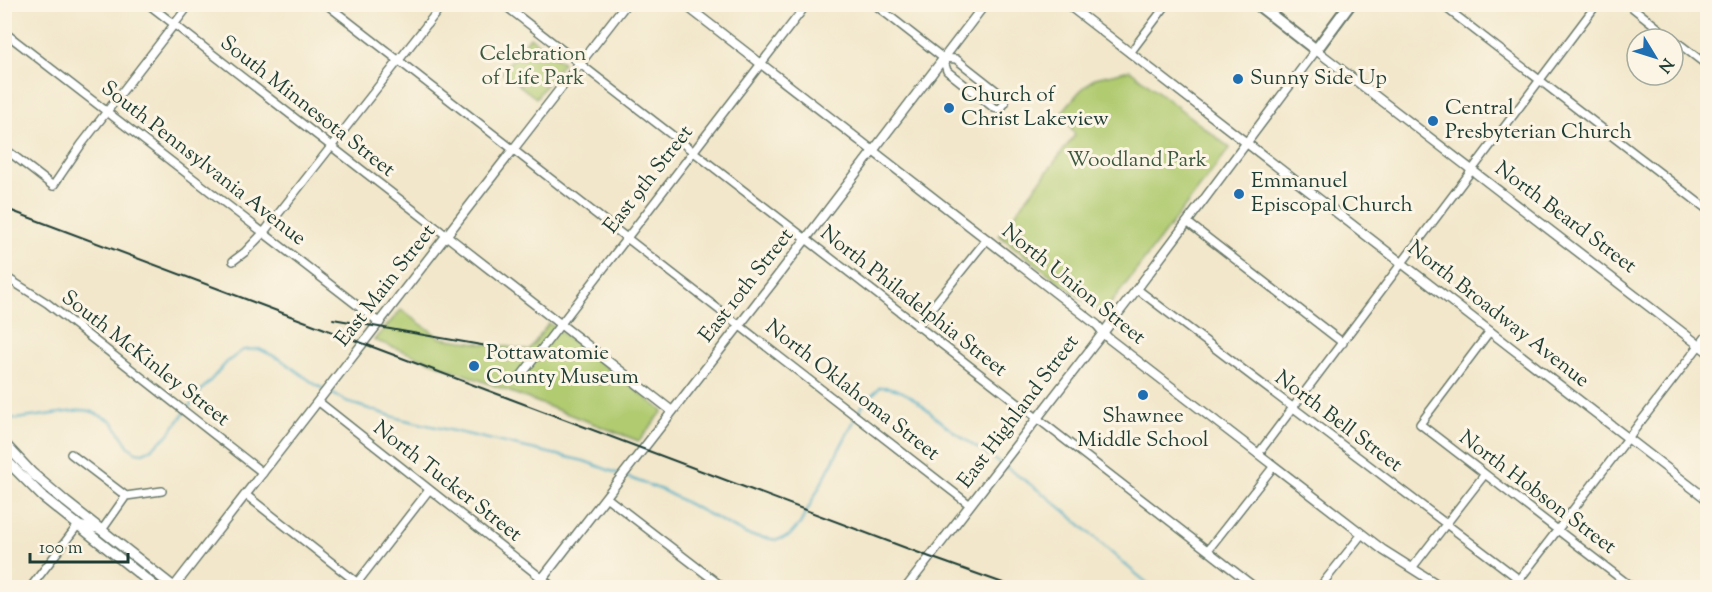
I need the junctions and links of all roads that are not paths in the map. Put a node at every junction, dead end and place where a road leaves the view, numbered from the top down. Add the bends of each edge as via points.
1 (148, 4) edge
2 (190, 4) edge
3 (326, 4) edge
4 (442, 4) edge
5 (503, 4) edge
6 (626, 4) edge
7 (684, 4) edge
8 (807, 4) edge
9 (874, 4) edge
10 (985, 4) edge
11 (1067, 4) edge
12 (1167, 4) edge
13 (1257, 4) edge
14 (1350, 4) edge
15 (1441, 4) edge
16 (1596, 4) edge
17 (1628, 4) edge
18 (174, 25) junction
19 (1658, 27) edge
20 (4, 32) edge
21 (1685, 49) edge
22 (1316, 50) junction
23 (1130, 53) junction
24 (944, 58) junction
25 (399, 61) junction
26 (580, 64) junction
27 (761, 65) junction
28 (1707, 66) edge
29 (1540, 79) junction
30 (108, 111) junction
31 (1246, 143) junction
32 (331, 147) junction
33 (4, 148) edge
34 (513, 150) junction
35 (692, 151) junction
36 (873, 152) junction
37 (1472, 172) junction
38 (1707, 210) edge
39 (1187, 222) junction
40 (264, 232) junction
41 (447, 236) junction
42 (627, 237) junction
43 (987, 238) junction
44 (806, 239) junction
45 (233, 261) dead end
46 (1403, 264) junction
47 (4, 276) edge
48 (1137, 289) junction
49 (380, 323) junction
50 (560, 324) junction
51 (739, 325) junction
52 (917, 326) junction
53 (1490, 331) junction
54 (1103, 332) junction
55 (1707, 334) edge
56 (1343, 343) junction
57 (1699, 345) junction
58 (1707, 352) edge
59 (520, 377) dead end
60 (320, 401) junction
61 (1293, 409) junction
62 (672, 411) junction
63 (1036, 418) junction
64 (1627, 437) junction
65 (4, 443) edge
66 (71, 454) dead end
67 (1258, 454) junction
68 (8, 460) edge
69 (1274, 466) junction
70 (263, 473) junction
71 (1485, 474) junction
72 (429, 490) junction
73 (162, 491) dead end
74 (246, 495) junction
75 (126, 496) junction
76 (606, 497) junction
77 (1707, 500) edge
78 (970, 505) junction
79 (78, 525) junction
80 (1446, 525) junction
81 (1557, 529) junction
82 (102, 530) junction
83 (1362, 534) junction
84 (1208, 550) junction
85 (1412, 568) junction
86 (542, 578) junction
87 (1520, 580) junction
88 (355, 585) edge
89 (719, 586) edge
90 (174, 587) edge
91 (30, 588) edge
92 (157, 588) edge
93 (364, 588) edge
94 (535, 588) edge
95 (554, 588) edge
96 (906, 588) edge
97 (1256, 588) edge
98 (1319, 588) edge
99 (1443, 588) edge
100 (1514, 588) edge
101 (1633, 588) edge

1 - 18 street, South Minnesota Street
2 - 18 street
3 - 25 street, North Oklahoma Street
4 - 25 street
5 - 26 street, North Philadelphia Street
6 - 26 street, East Main Street
7 - 27 street, North Union Street
8 - 27 street, East 9th Street
9 - 24 street
10 - 24 street, East 10th Street
11 - 23 street, North Broadway Avenue
12 - 23 street
13 - 22 main road, North Beard Street
14 - 22 main road
15 - 29 street
16 - 29 street
17 - 19 street
18 - 30 street
18 - 32 street, South Minnesota Street
20 - 30 street, South Pennsylvania Avenue
21 - 28 street
22 - 31 street, East Highland Street
22 - 37 street, North Beard Street
23 - 31 street, North Broadway Avenue
24 - 24 street via 947,71 994,108 1000,109 1005,103 1003,96 956,58
24 - 36 street, East 10th Street
25 - 32 street
25 - 34 street, North Oklahoma Street
26 - 34 street, East Main Street
26 - 35 street, North Philadelphia Street
27 - 35 street, East 9th Street
27 - 36 street, North Union Street
29 - 37 street
29 - 38 street
30 - 33 street via 53,186
30 - 40 street, South Pennsylvania Avenue
31 - 39 street, East Highland Street
31 - 46 street, North Broadway Avenue
32 - 40 street
32 - 41 street, South Minnesota Street
34 - 41 street, East Main Street
34 - 42 street, North Oklahoma Street
35 - 42 street, East 9th Street
35 - 44 street, North Philadelphia Street
36 - 43 street, North Union Street
36 - 44 street, East 10th Street
37 - 46 street
37 - 57 street, North Beard Street
39 - 48 street, East Highland Street
39 - 56 street
40 - 45 street
40 - 49 street, South Pennsylvania Avenue
41 - 49 street, East Main Street
41 - 50 street
42 - 50 street, East 9th Street
42 - 51 street, North Oklahoma Street
43 - 52 street
43 - 54 street, North Union Street
44 - 51 street, East 10th Street
44 - 52 street, North Philadelphia Street
46 - 53 street, North Broadway Avenue
46 - 56 street
47 - 70 street, South McKinley Street via 47,303
48 - 54 street, East Highland Street
48 - 61 street, North Bell Street
49 - 60 street, East Main Street
50 - 59 street, East 9th Street
50 - 62 street
51 - 62 street, East 10th Street
51 - 78 street, North Oklahoma Street
52 - 63 street, North Philadelphia Street
53 - 64 street, North Broadway Avenue
53 - 71 street, North Hobson Street via 1420,424
54 - 63 street, East Highland Street
54 - 67 street, North Union Street
55 - 57 street
56 - 61 street
57 - 58 street, North Beard Street
57 - 64 street
60 - 70 street, East Main Street
60 - 72 street, North Tucker Street
61 - 67 street
61 - 80 street, North Bell Street
62 - 76 street, East 10th Street
63 - 78 street, East Highland Street
63 - 84 street, North Philadelphia Street
64 - 77 street, North Broadway Avenue
64 - 81 street
65 - 68 main road
66 - 75 street
67 - 69 street, North Union Street
68 - 79 main road via 43,497
68 - 82 main road via 32,473
69 - 83 street, North Union Street
69 - 84 street
70 - 74 street, East Main Street
71 - 80 street
71 - 81 street, North Hobson Street
72 - 86 street, North Tucker Street
72 - 88 street
73 - 75 street
74 - 88 street
74 - 90 street, East Main Street
75 - 82 street
76 - 86 street, East 10th Street
76 - 89 street
78 - 96 street, East Highland Street
79 - 82 street
79 - 91 street
79 - 92 main road
80 - 85 street
80 - 87 street, North Bell Street
81 - 87 street
81 - 101 street, North Hobson Street
82 - 90 main road
83 - 85 street, North Union Street
83 - 98 street
84 - 97 street, North Philadelphia Street
85 - 99 street, North Union Street
86 - 94 street, East 10th Street
86 - 95 street, North Tucker Street
87 - 100 street
88 - 93 street

